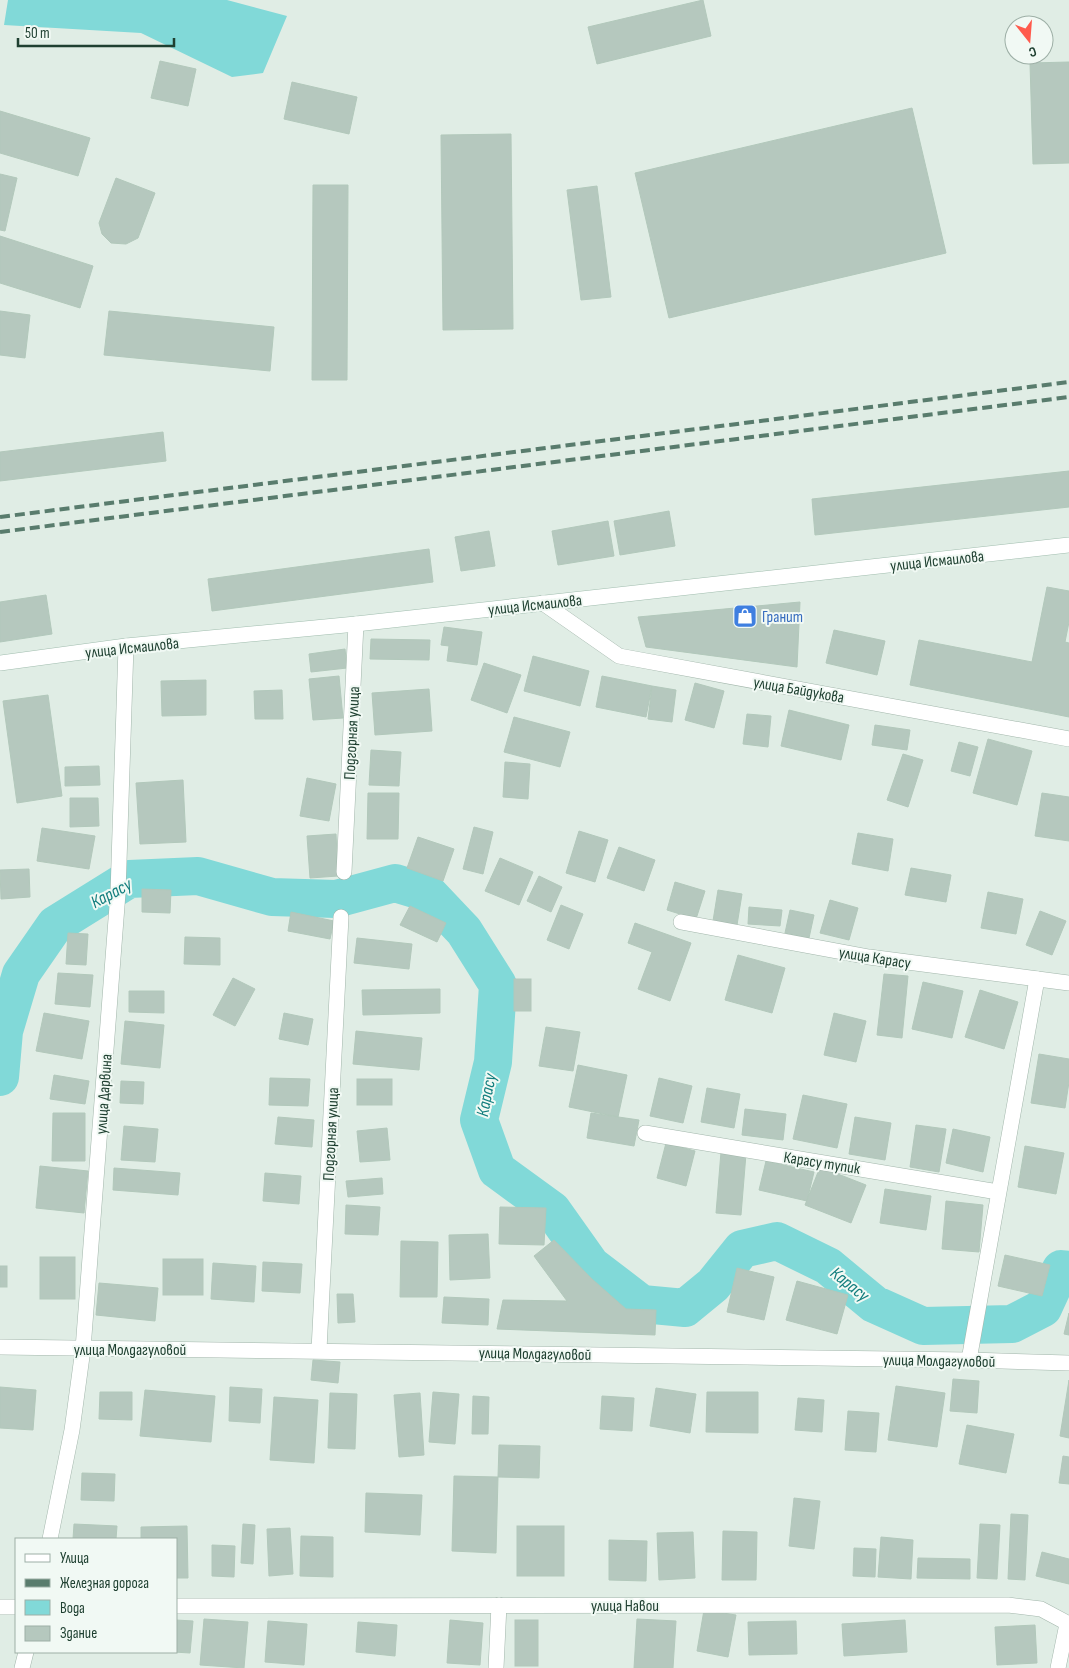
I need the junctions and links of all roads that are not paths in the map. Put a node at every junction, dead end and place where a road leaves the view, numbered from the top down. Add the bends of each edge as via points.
1 (1069, 545) edge
2 (543, 603) junction
3 (356, 624) junction
4 (126, 646) junction
5 (0, 663) edge
6 (1069, 738) edge
7 (344, 872) dead end
8 (341, 917) dead end
9 (682, 922) dead end
10 (1037, 979) junction
11 (1069, 984) edge
12 (645, 1133) dead end
13 (998, 1192) junction
14 (0, 1347) edge
15 (83, 1349) junction
16 (318, 1350) junction
17 (969, 1360) junction
18 (1069, 1363) edge
19 (50, 1538) edge
20 (499, 1605) junction
21 (178, 1606) edge
22 (0, 1607) edge
23 (15, 1607) edge
24 (1068, 1624) edge
25 (26, 1653) edge
26 (22, 1668) edge
27 (496, 1668) edge
28 (1058, 1668) edge

1 - 2 street, улица Исмаилова
2 - 3 street, улица Исмаилова
2 - 6 street, улица Байдукова via 618,656
3 - 4 street, улица Исмаилова
3 - 7 street, Подгорная улица
4 - 5 street, улица Исмаилова
4 - 15 street, улица Дарвина via 118,893
8 - 16 street, Подгорная улица
9 - 10 street, улица Карасу via 869,957
10 - 11 street, улица Карасу
10 - 13 street
12 - 13 street, Карасу тупик
13 - 17 street
14 - 15 street, улица Молдагуловой
15 - 16 street, улица Молдагуловой
15 - 19 street, улица Дарвина via 72,1430
16 - 17 street, улица Молдагуловой
17 - 18 street, улица Молдагуловой
20 - 21 street, улица Навои
20 - 24 street, улица Навои via 1008,1605 1041,1609
20 - 27 street
22 - 23 street
24 - 28 street
25 - 26 street

